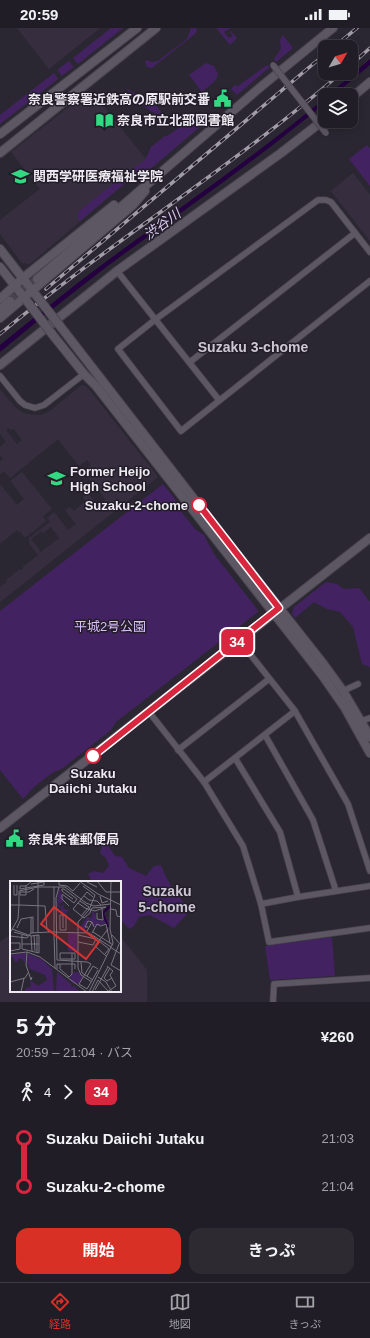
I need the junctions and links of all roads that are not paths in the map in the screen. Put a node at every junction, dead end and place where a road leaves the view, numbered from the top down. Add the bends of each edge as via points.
1 (137, 28) edge
2 (156, 28) edge
3 (333, 28) edge
4 (273, 65) dead end
5 (370, 82) edge
6 (358, 92) edge
7 (318, 125) edge
8 (326, 133) dead end
9 (0, 134) edge
10 (0, 153) edge
11 (160, 172) junction
12 (355, 232) junction
13 (0, 249) edge
14 (370, 252) edge
15 (0, 267) edge
16 (118, 271) junction
17 (23, 278) junction
18 (36, 278) tunnel mouth
19 (370, 281) edge
20 (15, 286) junction
21 (33, 292) junction
22 (0, 299) edge
23 (25, 299) junction
24 (10, 301) tunnel mouth
25 (0, 310) edge
26 (0, 318) edge
27 (156, 319) junction
28 (190, 362) junction
29 (0, 365) edge
30 (84, 374) junction
31 (0, 376) edge
32 (219, 400) junction
33 (370, 538) edge
34 (277, 610) junction
35 (239, 640) junction
36 (269, 679) junction
37 (358, 684) dead end
38 (342, 692) junction
39 (295, 711) junction
40 (149, 712) junction
41 (370, 718) edge
42 (361, 721) junction
43 (265, 735) junction
44 (370, 737) edge
45 (178, 750) junction
46 (370, 753) edge
47 (235, 758) junction
48 (204, 782) junction
49 (0, 828) edge
50 (370, 871) edge
51 (370, 886) edge
52 (336, 891) junction
53 (298, 897) junction
54 (260, 904) junction
55 (370, 928) edge
56 (370, 978) edge
57 (273, 1002) edge

1 - 9 street
2 - 10 street
3 - 11 street
4 - 8 street, bridge
5 - 6 street
7 - 16 street
11 - 17 street via 128,193
11 - 18 street
11 - 21 street via 133,205
12 - 14 street
12 - 27 street via 331,202 318,200
12 - 28 street
13 - 17 street
15 - 20 street
16 - 27 street
16 - 29 street
17 - 20 street
17 - 21 street
19 - 32 street
20 - 22 street
20 - 23 street
21 - 23 street
21 - 34 street, bridge
23 - 26 street
23 - 30 street, bridge
24 - 25 street
27 - 28 street
27 - 32 street via 118,349 176,425 181,431
28 - 32 street
30 - 31 street via 44,405 35,408 20,401
30 - 34 street
33 - 34 street
34 - 35 street
34 - 38 street via 328,671
34 - 46 street via 336,695
35 - 36 street
35 - 40 street
36 - 39 street
36 - 45 street
37 - 38 street
38 - 42 street
39 - 43 street
39 - 50 street via 348,804
40 - 45 street
40 - 49 street
41 - 42 street
42 - 44 street
43 - 47 street
43 - 52 street via 312,820
45 - 48 street
47 - 48 street
47 - 53 street via 280,832
48 - 54 street via 243,846
51 - 52 street
52 - 53 street
53 - 54 street
54 - 55 street via 269,942
56 - 57 street via 274,984

